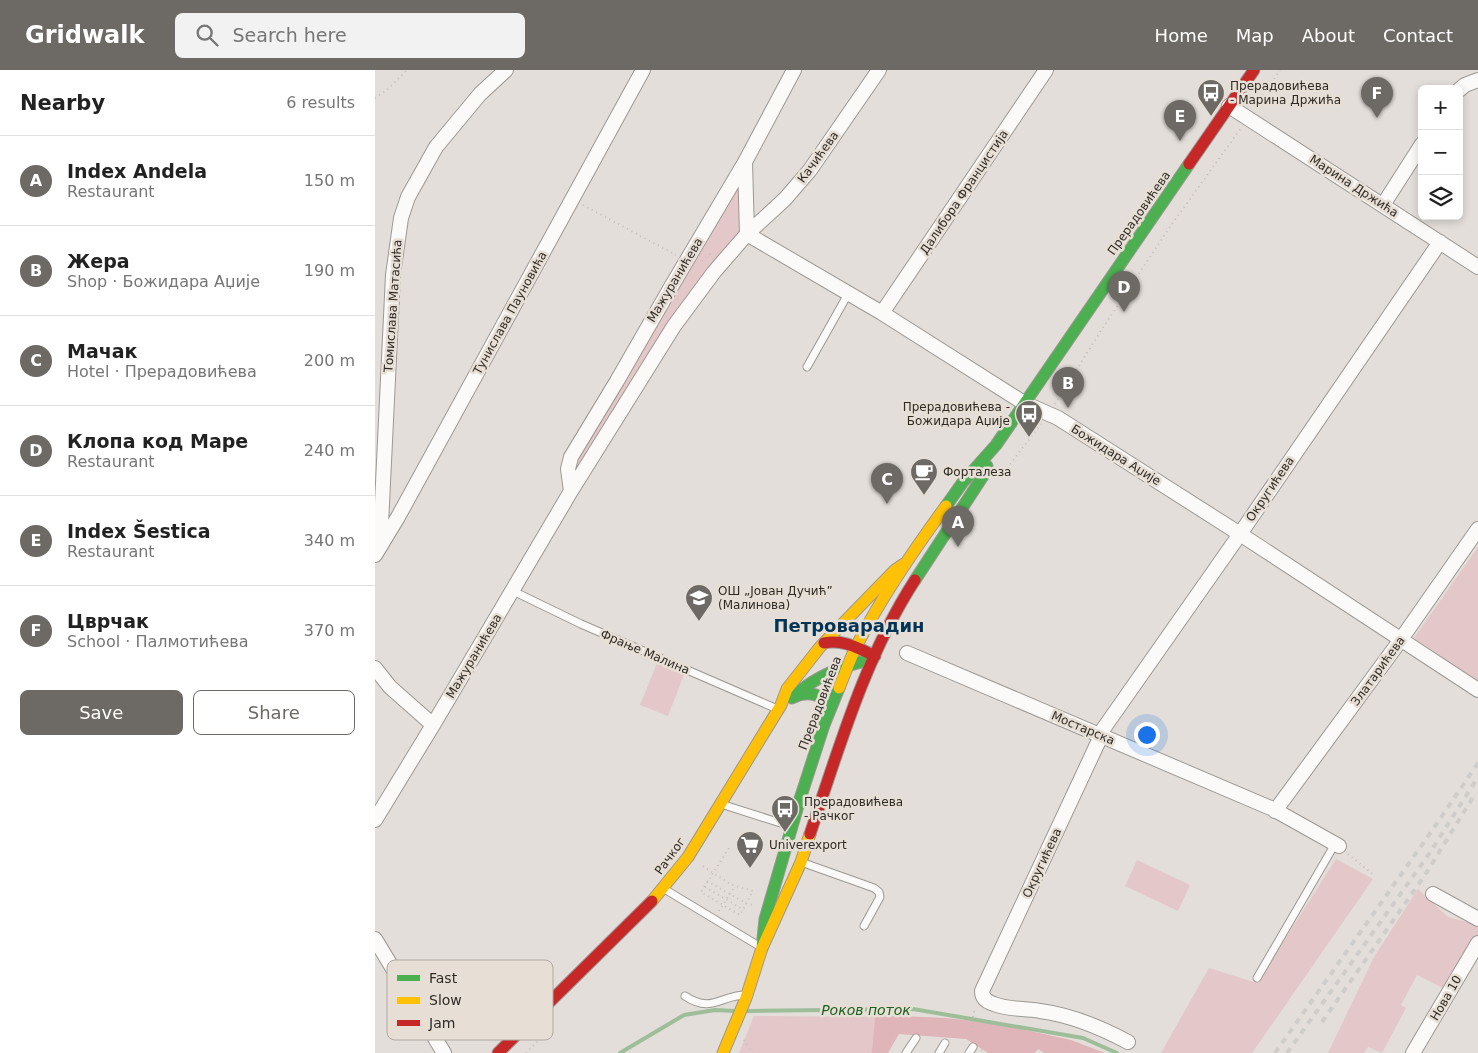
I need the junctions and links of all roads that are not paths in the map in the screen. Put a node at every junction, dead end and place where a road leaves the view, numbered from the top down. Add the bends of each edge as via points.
1 (506, 70) edge
2 (643, 70) edge
3 (794, 70) edge
4 (879, 70) edge
5 (1046, 70) edge
6 (1254, 70) edge
7 (1478, 71) edge
8 (1467, 85) edge
9 (1229, 106) junction
10 (1418, 150) edge
11 (745, 162) junction
12 (1383, 204) junction
13 (747, 234) junction
14 (1440, 242) junction
15 (1478, 267) edge
16 (849, 294) junction
17 (882, 313) junction
18 (807, 367) dead end
19 (1025, 403) junction
20 (996, 445) junction
21 (571, 492) junction
22 (1478, 529) edge
23 (1240, 534) junction
24 (377, 552) edge
25 (904, 564) junction
26 (513, 591) junction
27 (1401, 639) junction
28 (824, 643) junction
29 (857, 647) junction
30 (907, 653) dead end
31 (874, 658) junction
32 (849, 664) junction
33 (375, 668) edge
34 (1478, 690) edge
35 (795, 696) junction
36 (832, 704) junction
37 (780, 708) junction
38 (433, 725) junction
39 (1100, 735) junction
40 (721, 804) junction
41 (1275, 810) junction
42 (375, 820) edge
43 (793, 827) junction
44 (1337, 845) joint
45 (801, 862) junction
46 (663, 888) junction
47 (1433, 894) dead end
48 (1478, 919) edge
49 (864, 926) dead end
50 (375, 939) edge
51 (1478, 943) edge
52 (762, 948) junction
53 (388, 960) edge
54 (1257, 978) dead end
55 (685, 996) dead end
56 (746, 996) junction
57 (553, 999) edge
58 (916, 1038) dead end
59 (436, 1040) edge
60 (511, 1040) edge
61 (1128, 1042) dead end
62 (945, 1043) dead end
63 (444, 1053) edge
64 (498, 1053) edge
65 (723, 1053) edge
66 (906, 1053) edge
67 (939, 1053) edge
68 (1413, 1053) edge

1 - 24 street, Томислава Матасића via 480,94 436,146 408,197 401,218 393,274
2 - 24 street, Тунислава Пауновића
3 - 11 street, Мажуранићева
4 - 13 street, Качићева via 805,177
5 - 17 street, Далибора Францистија
6 - 9 main road, Прерадовићева
7 - 8 street
9 - 12 street, Марина Држића
9 - 19 main road, Прерадовићева
10 - 12 street
11 - 13 street
11 - 21 street, Мажуранићева via 694,261 571,457 568,470
12 - 14 street, Марина Држића
13 - 16 street, Божидара Аџије
13 - 21 street, Мажуранићева via 674,326
14 - 15 street, Марина Држића
14 - 23 street, Округићева
16 - 17 street, Божидара Аџије
16 - 18 lane
17 - 19 street, Божидара Аџије
19 - 20 main road, Прерадовићева
19 - 23 street, Божидара Аџије via 1058,418
20 - 25 main road, Прерадовићева via 963,482
20 - 31 main road, Прерадовићева via 983,476 904,597
21 - 26 street, Мажуранићева
22 - 27 street, Златарићева
23 - 27 street, Божидара Аџије
23 - 39 street, Округићева
25 - 28 main road, Рачког
25 - 29 main road, Прерадовићева
26 - 37 lane, Фрање Малина via 581,624
26 - 38 street, Мажуранићева
27 - 34 street, Божидара Аџије
27 - 41 street, Златарићева
28 - 29 main road via 839,640
28 - 37 main road, Рачког via 787,689
29 - 31 main road
29 - 32 main road, Прерадовићева
30 - 39 street, Мостарска
31 - 32 main road
31 - 45 main road, Прерадовићева via 846,727
32 - 35 main road via 805,685
32 - 36 main road, Прерадовићева
33 - 38 street via 390,687
35 - 36 main road via 811,693
35 - 37 main road
36 - 43 main road, Прерадовићева
37 - 40 main road, Рачког
38 - 42 street, Мажуранићева
39 - 41 street, Мостарска
39 - 61 street, Округићева via 982,996 995,1005 1041,1011 1086,1022
40 - 43 lane
40 - 46 main road, Рачког via 688,857
41 - 44 street, Мостарска
43 - 52 main road, Прерадовићева via 765,919
44 - 54 lane
45 - 49 lane via 879,892 880,897
45 - 52 main road, Прерадовићева
46 - 52 lane
46 - 57 main road, Рачког
47 - 48 street
50 - 53 street
51 - 68 street, Нова 10
52 - 56 main road, Прерадовићева
55 - 56 lane via 707,1004 736,995
56 - 65 main road, Прерадовићева via 737,1032
58 - 66 lane
59 - 63 street
60 - 64 main road, Рачког
62 - 67 lane

